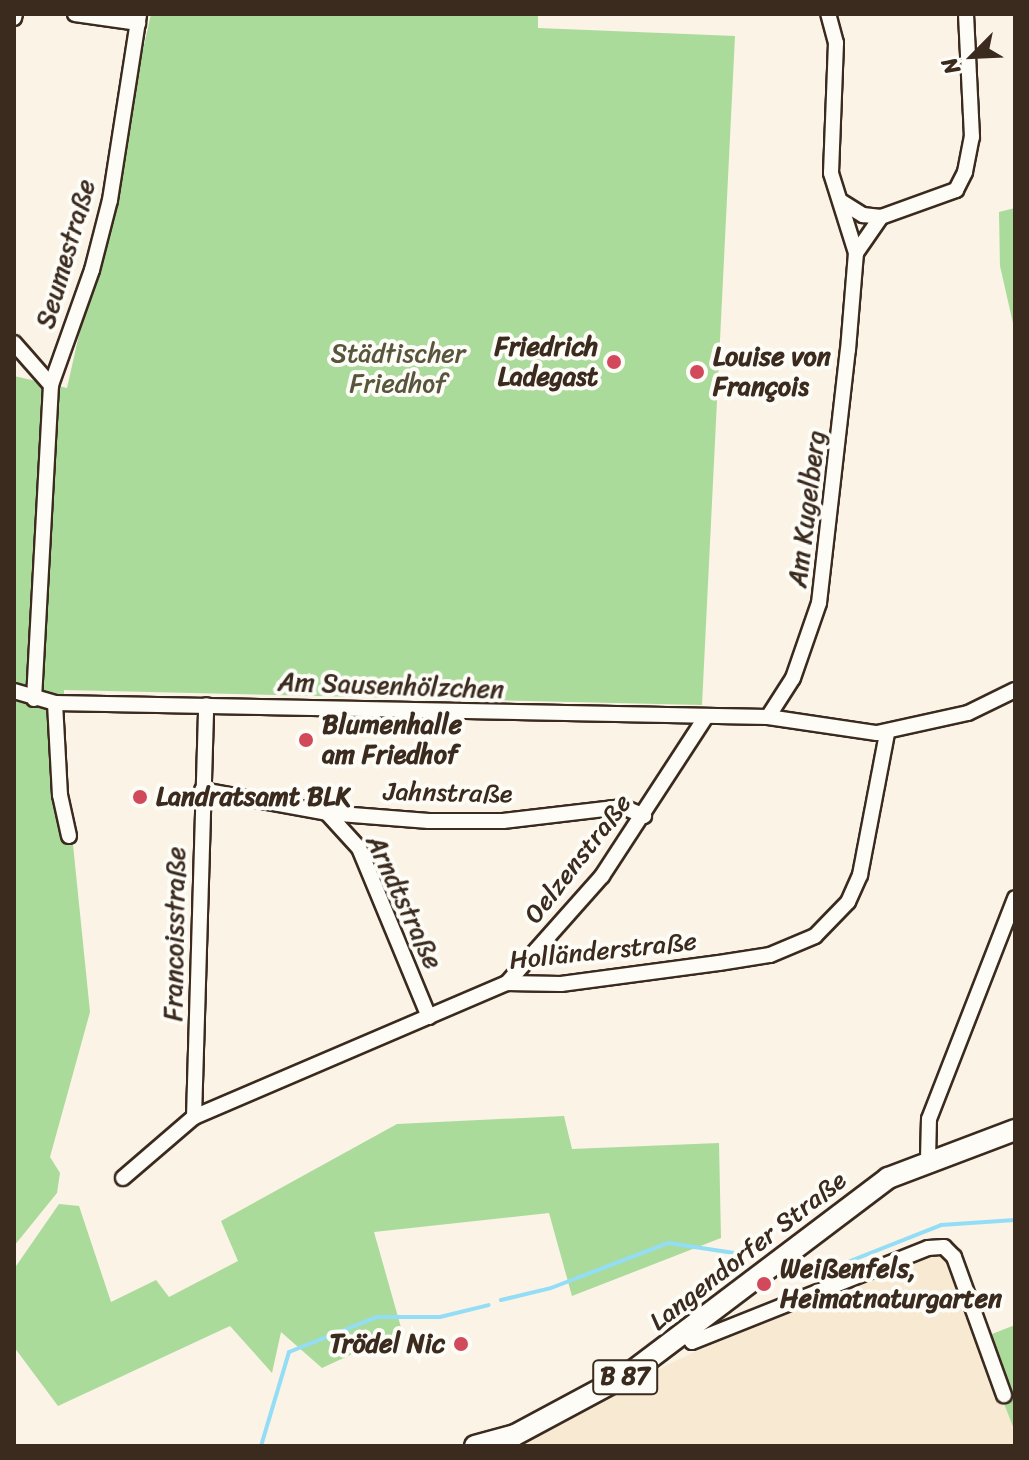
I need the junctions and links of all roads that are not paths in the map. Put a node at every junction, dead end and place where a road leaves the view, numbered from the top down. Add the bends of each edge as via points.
1 (75, 14) edge
2 (828, 14) edge
3 (966, 14) edge
4 (138, 18) edge
5 (842, 202) junction
6 (881, 217) junction
7 (856, 253) junction
8 (14, 343) edge
9 (51, 385) junction
10 (1015, 690) edge
11 (14, 691) edge
12 (34, 699) junction
13 (55, 703) junction
14 (206, 705) junction
15 (768, 717) junction
16 (705, 718) junction
17 (887, 733) junction
18 (202, 790) junction
19 (327, 813) junction
20 (644, 816) junction
21 (69, 836) dead end
22 (1015, 898) edge
23 (507, 983) junction
24 (429, 1017) junction
25 (194, 1117) junction
26 (1015, 1130) edge
27 (928, 1159) junction
28 (123, 1178) dead end
29 (687, 1334) junction
30 (1004, 1395) dead end
31 (475, 1446) edge

1 - 4 street
2 - 5 street, Am Kugelberg via 836,43 831,173
3 - 6 street via 972,137 965,172 956,190
4 - 9 street, Seumestraße via 110,200 92,270
5 - 6 street via 863,215
5 - 7 street, Am Kugelberg
6 - 7 street
7 - 15 street, Am Kugelberg via 837,480 819,603 793,678
8 - 9 street
9 - 12 street, Seumestraße
10 - 17 street via 968,713
11 - 12 street, Am Sausenhölzchen
12 - 13 street, Am Sausenhölzchen
13 - 14 street, Am Sausenhölzchen
13 - 21 street via 60,795
14 - 16 street, Am Sausenhölzchen
14 - 18 street, Francoisstraße
15 - 16 street, Am Sausenhölzchen
15 - 17 street, Am Sausenhölzchen
16 - 20 street, Oelzenstraße
17 - 23 street, Holländerstraße via 860,875 848,902 815,936 770,955 719,963 561,984
18 - 19 street, Jahnstraße
18 - 25 street, Francoisstraße
19 - 20 street, Jahnstraße via 503,821 623,807
19 - 24 street, Arndtstraße via 359,848
20 - 23 street, Oelzenstraße via 602,876
22 - 27 street via 929,1119
23 - 24 street, Holländerstraße
24 - 25 street, Holländerstraße
25 - 28 street, Holländerstraße
26 - 27 main road, Langendorfer Straße / B 87
27 - 29 main road, Langendorfer Straße / B 87 via 857,1198
29 - 30 street via 692,1342 928,1248 944,1247 954,1257
29 - 31 main road, Langendorfer Straße / B 87 via 572,1408 515,1435

